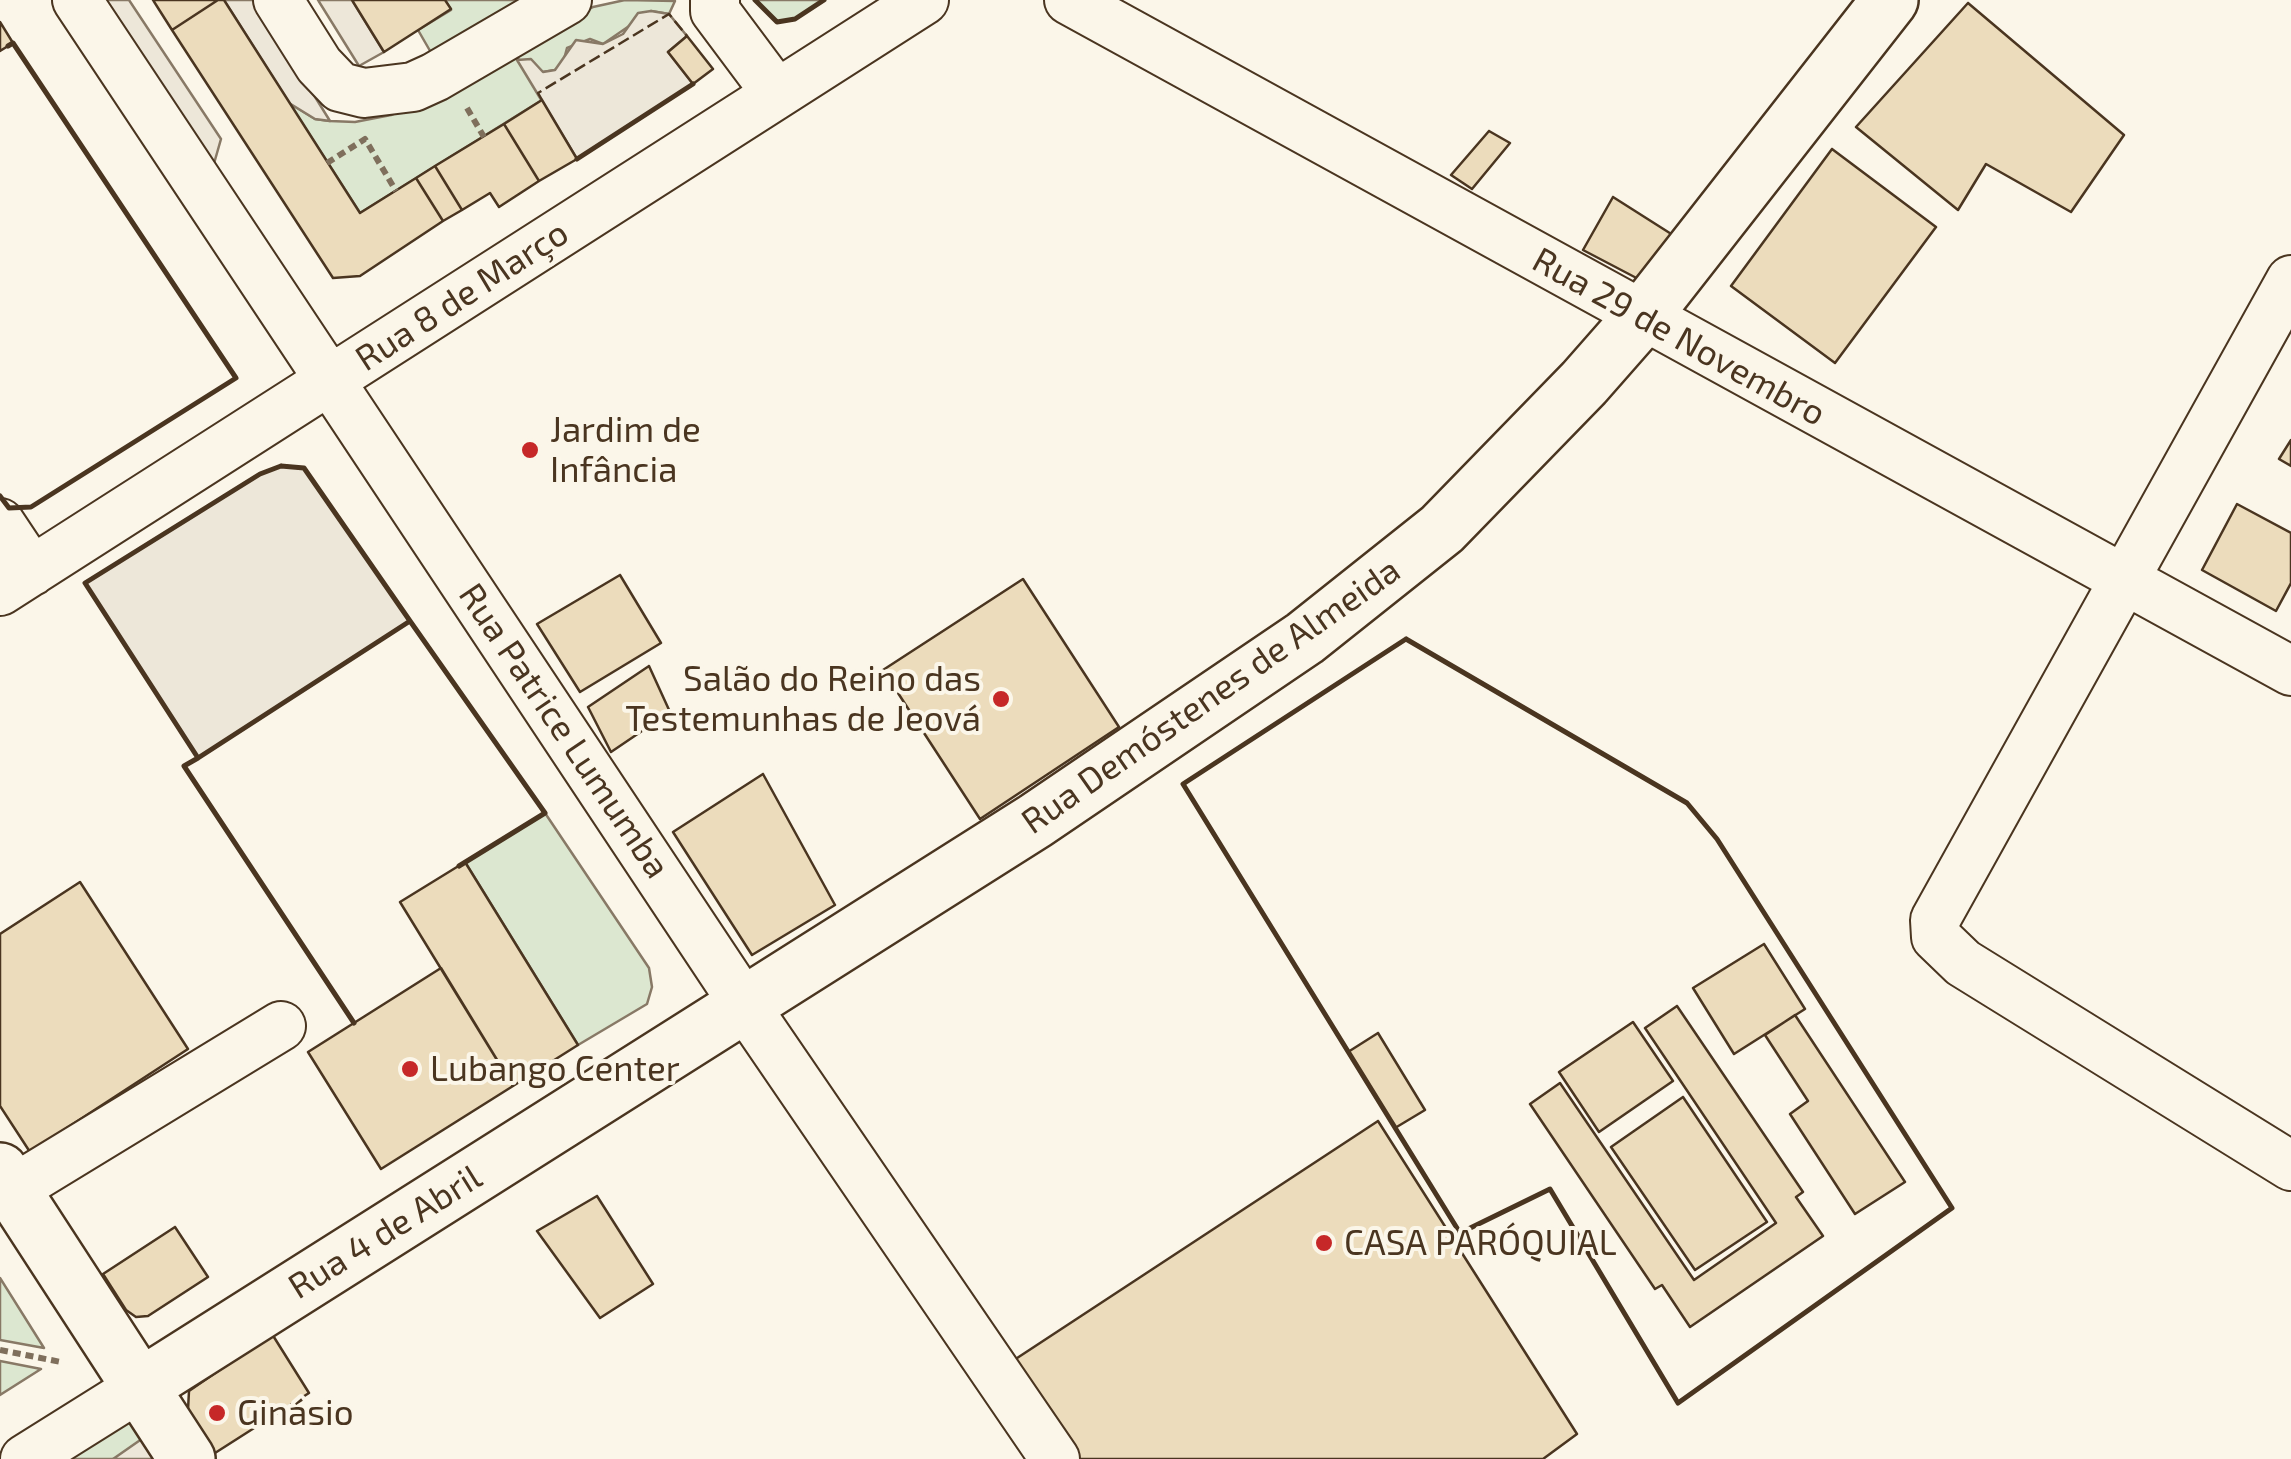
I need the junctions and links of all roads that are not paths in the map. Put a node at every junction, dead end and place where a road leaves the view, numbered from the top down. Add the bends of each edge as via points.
1 (77, 0) edge
2 (278, 0) edge
3 (567, 0) edge
4 (924, 0) edge
5 (1069, 0) edge
6 (1890, 0) edge
7 (712, 4) edge
8 (777, 94) junction
9 (2291, 280) edge
10 (1642, 317) junction
11 (331, 380) junction
12 (0, 523) edge
13 (16, 581) edge
14 (2122, 581) junction
15 (2291, 671) edge
16 (744, 1004) junction
17 (280, 1026) dead end
18 (2291, 1166) edge
19 (6, 1180) edge
20 (140, 1387) junction
21 (25, 1459) edge
22 (186, 1459) edge
23 (1056, 1459) edge

1 - 11 street, Rua Patrice Lumumba
2 - 3 street via 319,65 340,87 364,94 435,77
4 - 8 street, Rua 8 de Março
5 - 10 street, Rua 29 de Novembro
6 - 10 main road, Rua Demóstenes de Almeida
7 - 8 street
8 - 11 street, Rua 8 de Março
9 - 14 street
10 - 14 street, Rua 29 de Novembro
10 - 16 main road, Rua Demóstenes de Almeida via 1442,529 1305,638 1035,822
11 - 13 street, Rua 8 de Março
11 - 16 street, Rua Patrice Lumumba
12 - 13 street
14 - 15 street, Rua 29 de Novembro
14 - 18 street via 1935,920 1936,937 1962,963
16 - 20 main road, Rua 4 de Abril
16 - 23 street, Rua Patrice Lumumba
17 - 19 street
19 - 20 main road
20 - 21 street, Rua 4 de Abril
20 - 22 main road

